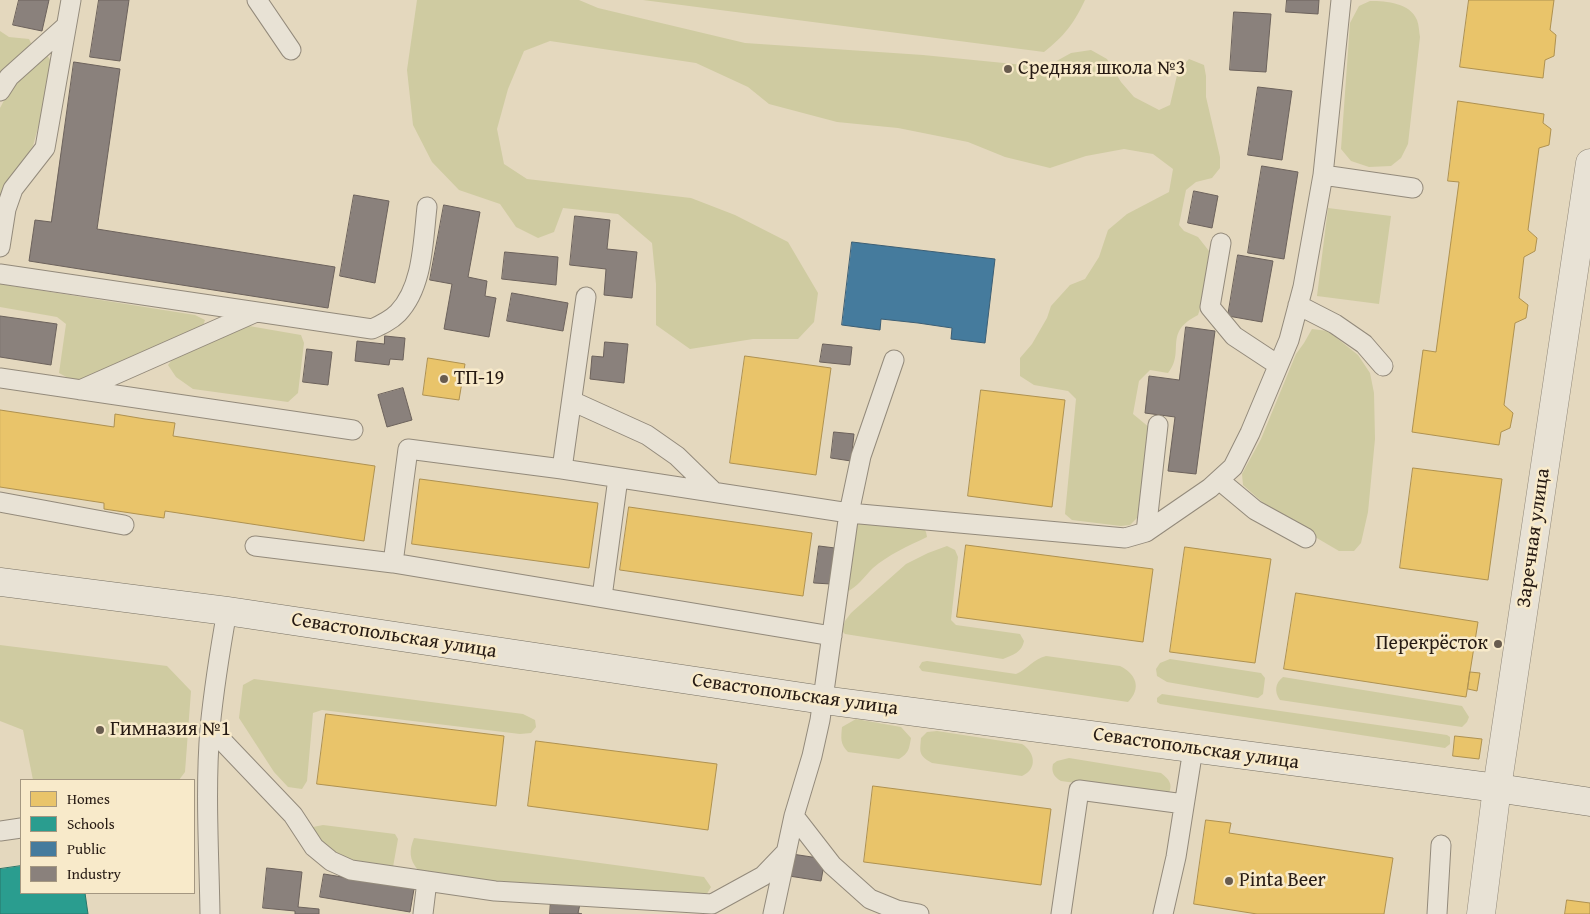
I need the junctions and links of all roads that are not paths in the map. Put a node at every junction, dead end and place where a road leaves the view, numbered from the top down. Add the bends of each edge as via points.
1 (71, 0) edge
2 (257, 0) edge
3 (1341, 0) edge
4 (66, 26) junction
5 (291, 50) dead end
6 (0, 91) edge
7 (1590, 162) edge
8 (1323, 176) junction
9 (1413, 188) dead end
10 (427, 208) dead end
11 (1221, 243) dead end
12 (0, 247) edge
13 (0, 274) edge
14 (586, 297) dead end
15 (1298, 305) junction
16 (254, 313) junction
17 (894, 360) dead end
18 (1278, 365) junction
19 (1383, 366) dead end
20 (0, 378) edge
21 (80, 390) junction
22 (572, 401) junction
23 (1158, 425) dead end
24 (353, 430) dead end
25 (562, 469) junction
26 (618, 478) junction
27 (1219, 480) junction
28 (714, 492) junction
29 (0, 502) edge
30 (849, 513) junction
31 (124, 525) dead end
32 (1146, 532) junction
33 (1306, 538) dead end
34 (255, 546) dead end
35 (393, 563) junction
36 (0, 582) edge
37 (602, 597) junction
38 (227, 611) junction
39 (832, 636) junction
40 (823, 700) junction
41 (210, 728) junction
42 (1193, 749) junction
43 (1497, 788) junction
44 (201, 802) edge
45 (1590, 802) edge
46 (1184, 804) junction
47 (794, 816) junction
48 (20, 828) edge
49 (0, 832) edge
50 (1441, 845) dead end
51 (786, 852) junction
52 (427, 881) junction
53 (210, 914) edge
54 (423, 914) edge
55 (774, 914) edge
56 (919, 914) edge
57 (1061, 914) edge
58 (1163, 914) edge
59 (1437, 914) edge
60 (1481, 914) edge

1 - 4 lane
2 - 5 lane
3 - 8 lane
4 - 6 lane via 9,77
4 - 12 lane via 45,148 14,189 6,209
7 - 43 main road, Заречная улица
8 - 9 lane
8 - 15 lane
10 - 16 lane via 414,289 398,313 386,323 372,329
11 - 18 lane via 1210,308 1234,336
13 - 16 lane
14 - 22 lane
15 - 18 lane via 1289,340
15 - 19 lane via 1364,344
16 - 21 lane
17 - 30 lane via 861,456
18 - 27 lane via 1233,467
20 - 21 lane
21 - 24 lane
22 - 25 lane
22 - 28 lane via 648,435 677,456
23 - 32 lane
25 - 26 lane
25 - 35 lane via 408,449
26 - 28 lane
26 - 37 lane
27 - 32 lane
27 - 33 lane via 1255,510
28 - 30 lane
29 - 31 lane
30 - 32 lane via 1125,538
30 - 39 lane
34 - 35 lane
35 - 37 lane
36 - 38 main road, Севастопольская улица
37 - 39 lane
38 - 40 main road, Севастопольская улица
38 - 41 lane
39 - 40 lane
40 - 42 main road, Севастопольская улица
40 - 47 lane via 812,756
41 - 44 lane
41 - 52 lane via 293,815 314,847 331,861 351,870
42 - 43 main road, Севастопольская улица
42 - 46 lane
43 - 45 main road, Севастопольская улица
43 - 60 main road, Заречная улица
44 - 53 lane
46 - 57 lane via 1079,790
46 - 58 lane
47 - 51 lane
47 - 56 lane via 832,865 870,899 897,910
48 - 49 lane
50 - 59 lane
51 - 52 lane via 763,876 712,904 494,891
51 - 55 lane
52 - 54 lane

